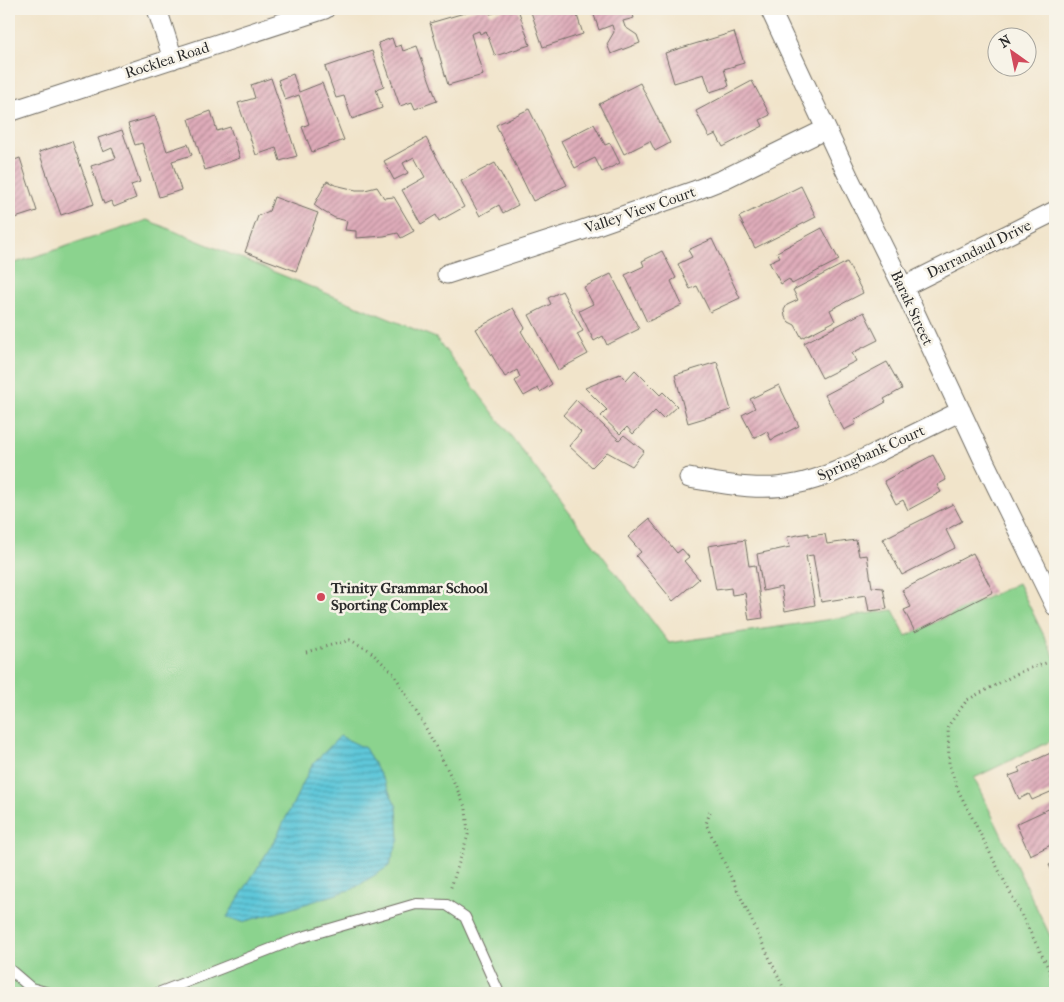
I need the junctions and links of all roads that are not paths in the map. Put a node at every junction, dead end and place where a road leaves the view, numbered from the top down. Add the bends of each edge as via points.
1 (157, 9) edge
2 (325, 9) edge
3 (770, 9) edge
4 (173, 58) junction
5 (9, 112) edge
6 (826, 129) junction
7 (1055, 211) edge
8 (447, 274) dead end
9 (903, 287) junction
10 (961, 412) junction
11 (689, 478) dead end
12 (1055, 606) edge
13 (9, 969) edge
14 (49, 993) edge
15 (158, 993) edge
16 (499, 993) edge

1 - 4 street
2 - 4 street, Rocklea Road
3 - 6 street, Barak Street
4 - 5 street, Rocklea Road
6 - 8 street, Valley View Court via 694,191
6 - 9 street, Barak Street
7 - 9 street, Darrandaul Drive
9 - 10 street, Barak Street
10 - 11 street, Springbank Court via 829,474 796,484 737,486
10 - 12 street, Barak Street
13 - 14 lane via 31,988
15 - 16 lane via 299,938 416,904 447,905 465,917

